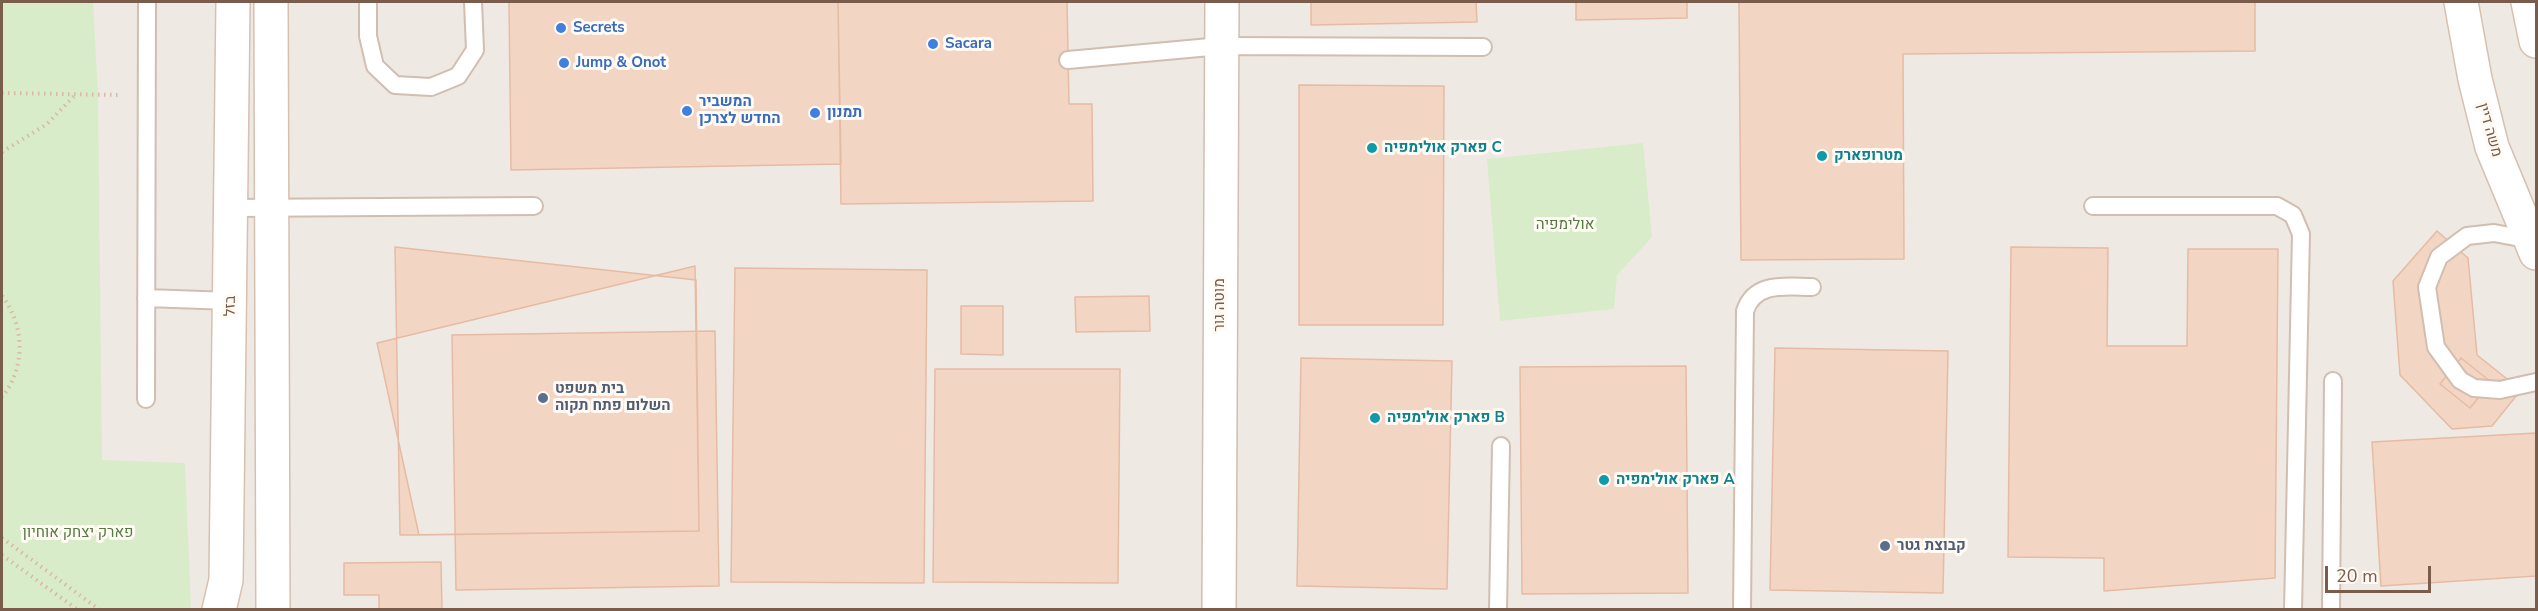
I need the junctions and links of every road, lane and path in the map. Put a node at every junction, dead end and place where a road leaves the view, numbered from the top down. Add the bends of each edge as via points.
1 (147, 2) edge
2 (233, 2) edge
3 (271, 2) edge
4 (368, 2) edge
5 (473, 2) edge
6 (1222, 2) edge
7 (2461, 2) edge
8 (2528, 2) edge
9 (2536, 41) edge
10 (1221, 46) junction
11 (1483, 47) dead end
12 (1068, 60) dead end
13 (2, 93) edge
14 (76, 94) junction
15 (147, 95) junction
16 (2, 152) edge
17 (534, 206) dead end
18 (2093, 206) dead end
19 (272, 207) junction
20 (232, 208) junction
21 (2534, 247) edge
22 (1812, 287) dead end
23 (2, 296) edge
24 (146, 298) junction
25 (231, 300) junction
26 (2333, 381) dead end
27 (2536, 382) edge
28 (2, 397) edge
29 (146, 399) dead end
30 (1501, 446) dead end
31 (2, 538) edge
32 (2, 555) edge
33 (78, 609) edge
34 (100, 609) edge
35 (219, 609) edge
36 (273, 609) edge
37 (1219, 609) edge
38 (1498, 609) edge
39 (1742, 609) edge
40 (2293, 609) edge
41 (2331, 609) edge

1 - 15 lane
2 - 20 street, בזל
3 - 19 street
4 - 5 lane via 368,36 375,66 394,85 431,87 458,76 475,50
6 - 10 street, מוטה גור
7 - 21 street, משה דיין via 2492,147
8 - 9 street
10 - 11 lane
10 - 12 lane
10 - 37 street, מוטה גור
13 - 14 path
14 - 15 path
14 - 16 path via 47,124
15 - 24 lane
17 - 19 lane
18 - 40 lane via 2277,206 2293,214 2301,234
19 - 20 lane
19 - 36 street
20 - 25 street, בזל
21 - 27 lane via 2494,233 2467,236 2439,257 2427,287 2436,347 2460,380 2474,388 2500,390
22 - 39 lane via 1770,287 1748,300 1745,311
23 - 28 path via 20,332 19,360 10,387
24 - 25 lane
24 - 29 lane
25 - 35 street, בזל via 226,580
26 - 41 lane
30 - 38 lane
31 - 34 path
32 - 33 path

